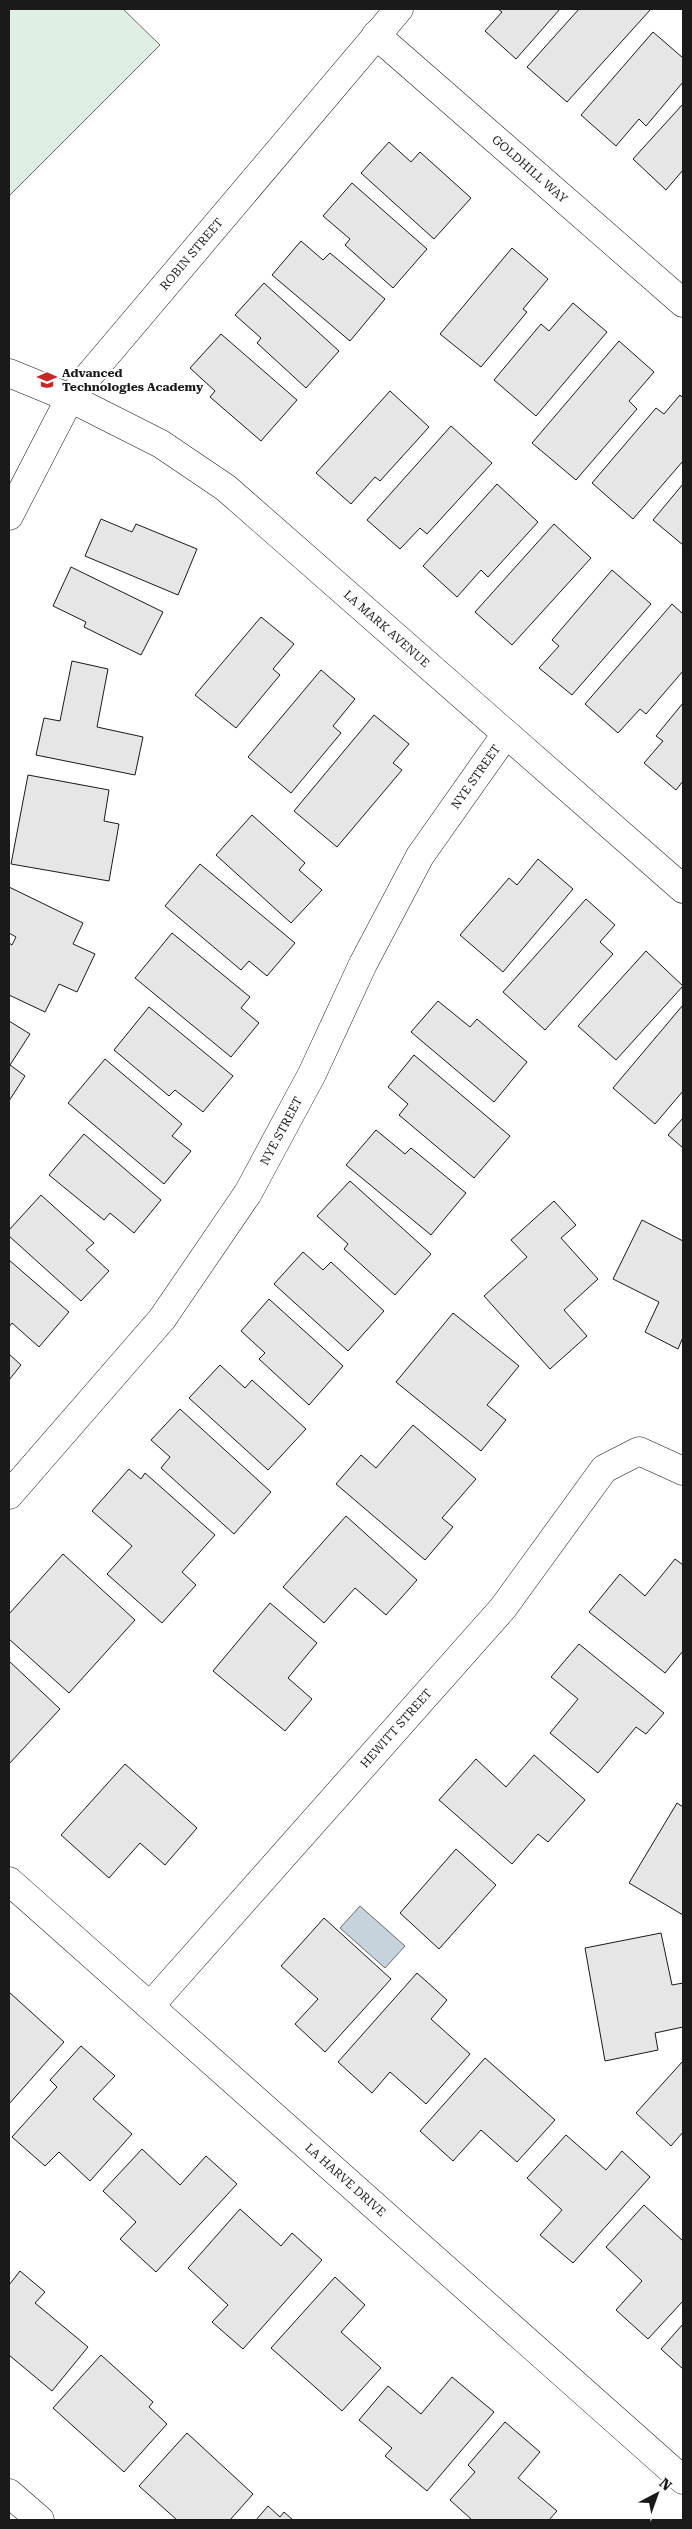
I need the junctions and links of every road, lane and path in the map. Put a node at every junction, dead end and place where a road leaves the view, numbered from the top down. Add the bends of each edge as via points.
1 (399, 9) edge
2 (376, 35) junction
3 (680, 293) edge
4 (9, 373) edge
5 (70, 398) junction
6 (9, 516) edge
7 (506, 734) junction
8 (683, 889) edge
9 (683, 1471) edge
10 (9, 1495) edge
11 (9, 1881) edge
12 (150, 2006) junction
13 (683, 2480) edge
14 (9, 2493) edge
15 (40, 2520) edge

1 - 2 street, ROBIN STREET
2 - 3 street, GOLDHILL WAY
2 - 5 street, ROBIN STREET
4 - 5 street, LA MARK AVENUE
5 - 6 street, ROBIN STREET
5 - 7 street, LA MARK AVENUE via 161,444 226,488
7 - 8 street, LA MARK AVENUE
7 - 10 street, NYE STREET via 420,856 363,964 312,1074 248,1193 162,1319
9 - 12 street, HEWITT STREET via 638,1451 604,1469 503,1608
11 - 12 street, LA HARVE DRIVE
12 - 13 street, LA HARVE DRIVE
14 - 15 street

